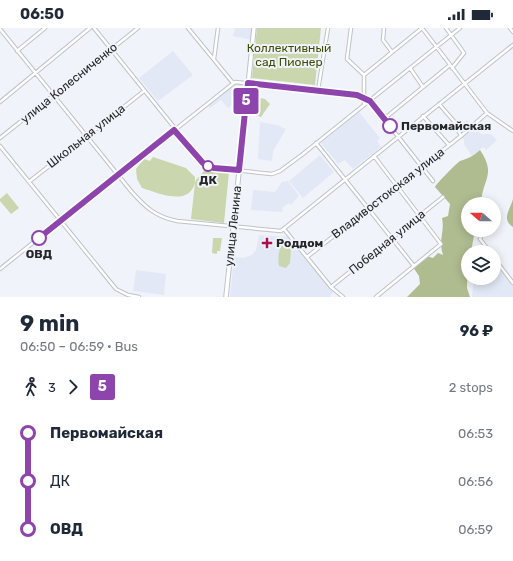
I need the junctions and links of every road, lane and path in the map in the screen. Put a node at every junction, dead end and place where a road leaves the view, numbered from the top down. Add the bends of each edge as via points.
1 (45, 28) edge
2 (90, 28) edge
3 (94, 28) edge
4 (138, 28) edge
5 (188, 28) edge
6 (218, 28) edge
7 (254, 28) edge
8 (328, 28) edge
9 (351, 28) edge
10 (384, 28) edge
11 (422, 28) edge
12 (446, 28) edge
13 (460, 28) edge
14 (510, 28) edge
15 (0, 29) edge
16 (513, 32) edge
17 (451, 35) junction
18 (513, 45) edge
19 (436, 47) junction
20 (111, 49) junction
21 (17, 50) junction
22 (392, 52) junction
23 (214, 60) junction
24 (451, 67) junction
25 (410, 68) junction
26 (35, 73) junction
27 (364, 75) junction
28 (233, 83) junction
29 (248, 83) junction
30 (464, 84) junction
31 (423, 87) junction
32 (318, 90) junction
33 (144, 91) junction
34 (53, 96) junction
35 (364, 98) junction
36 (370, 101) junction
37 (0, 102) edge
38 (364, 103) junction
39 (439, 104) junction
40 (487, 113) junction
41 (423, 116) junction
42 (384, 119) junction
43 (174, 130) junction
44 (513, 131) edge
45 (86, 135) junction
46 (398, 136) junction
47 (461, 136) junction
48 (0, 138) edge
49 (316, 143) junction
50 (449, 145) junction
51 (0, 146) edge
52 (374, 156) junction
53 (421, 166) junction
54 (239, 170) junction
55 (118, 174) junction
56 (345, 179) junction
57 (30, 181) junction
58 (433, 181) dead end
59 (396, 186) junction
60 (443, 197) dead end
61 (368, 208) junction
62 (419, 216) junction
63 (61, 220) junction
64 (233, 228) junction
65 (284, 229) junction
66 (392, 238) junction
67 (307, 257) junction
68 (414, 266) junction
69 (501, 267) edge
70 (0, 268) edge
71 (513, 283) edge
72 (331, 287) junction
73 (139, 297) edge
74 (226, 297) edge
75 (342, 297) edge
76 (376, 297) edge

1 - 21 street
2 - 26 street
3 - 20 street
4 - 20 street, улица Колесниченко
5 - 23 street
6 - 23 street
7 - 29 main road, улица Ленина
8 - 32 street
9 - 27 street via 347,59
10 - 22 street via 383,40
11 - 19 street
11 - 22 street
12 - 17 street
13 - 17 street
14 - 16 street
15 - 21 street
17 - 19 street
17 - 24 street via 464,53
18 - 30 street
19 - 24 street
19 - 25 street
20 - 33 street
20 - 34 street, улица Колесниченко
21 - 26 street
22 - 27 street
23 - 28 street
24 - 30 street
24 - 31 street
25 - 31 street
25 - 36 street
26 - 34 street
26 - 37 street
27 - 35 street
28 - 29 street
28 - 43 street
29 - 32 street
29 - 54 main road, улица Ленина
30 - 39 street
30 - 40 street
31 - 42 street
32 - 35 street
33 - 43 street
33 - 45 street, Школьная улица
34 - 45 street
34 - 48 street, улица Колесниченко
35 - 36 street
35 - 38 street
36 - 38 street
36 - 42 street
38 - 49 street
39 - 41 street
39 - 47 street via 459,127
40 - 44 street
40 - 47 street, Владивостокская улица
41 - 46 street
41 - 50 street
42 - 46 street
43 - 54 street via 203,163 214,168
43 - 55 street
45 - 55 street
45 - 57 street, Школьная улица
46 - 52 street
46 - 53 street
47 - 50 street, Владивостокская улица
49 - 54 street via 275,173
49 - 56 street
50 - 53 street, Владивостокская улица
51 - 57 street
52 - 56 street
52 - 59 street
53 - 58 street
53 - 59 street, Владивостокская улица
54 - 64 main road, улица Ленина
55 - 63 street
55 - 64 street via 146,208 158,216 177,222
56 - 61 street
56 - 65 street
57 - 63 street
59 - 61 street, Владивостокская улица
59 - 62 street
60 - 62 street, Победная улица
61 - 66 street
61 - 67 street, Владивостокская улица
62 - 66 street, Победная улица
62 - 68 street via 441,244
63 - 70 street
63 - 73 street via 116,289
64 - 65 street via 281,231
64 - 74 main road, улица Ленина
65 - 67 street
66 - 68 street
66 - 72 street, Победная улица
67 - 72 street
68 - 76 street
69 - 71 street
72 - 75 street

